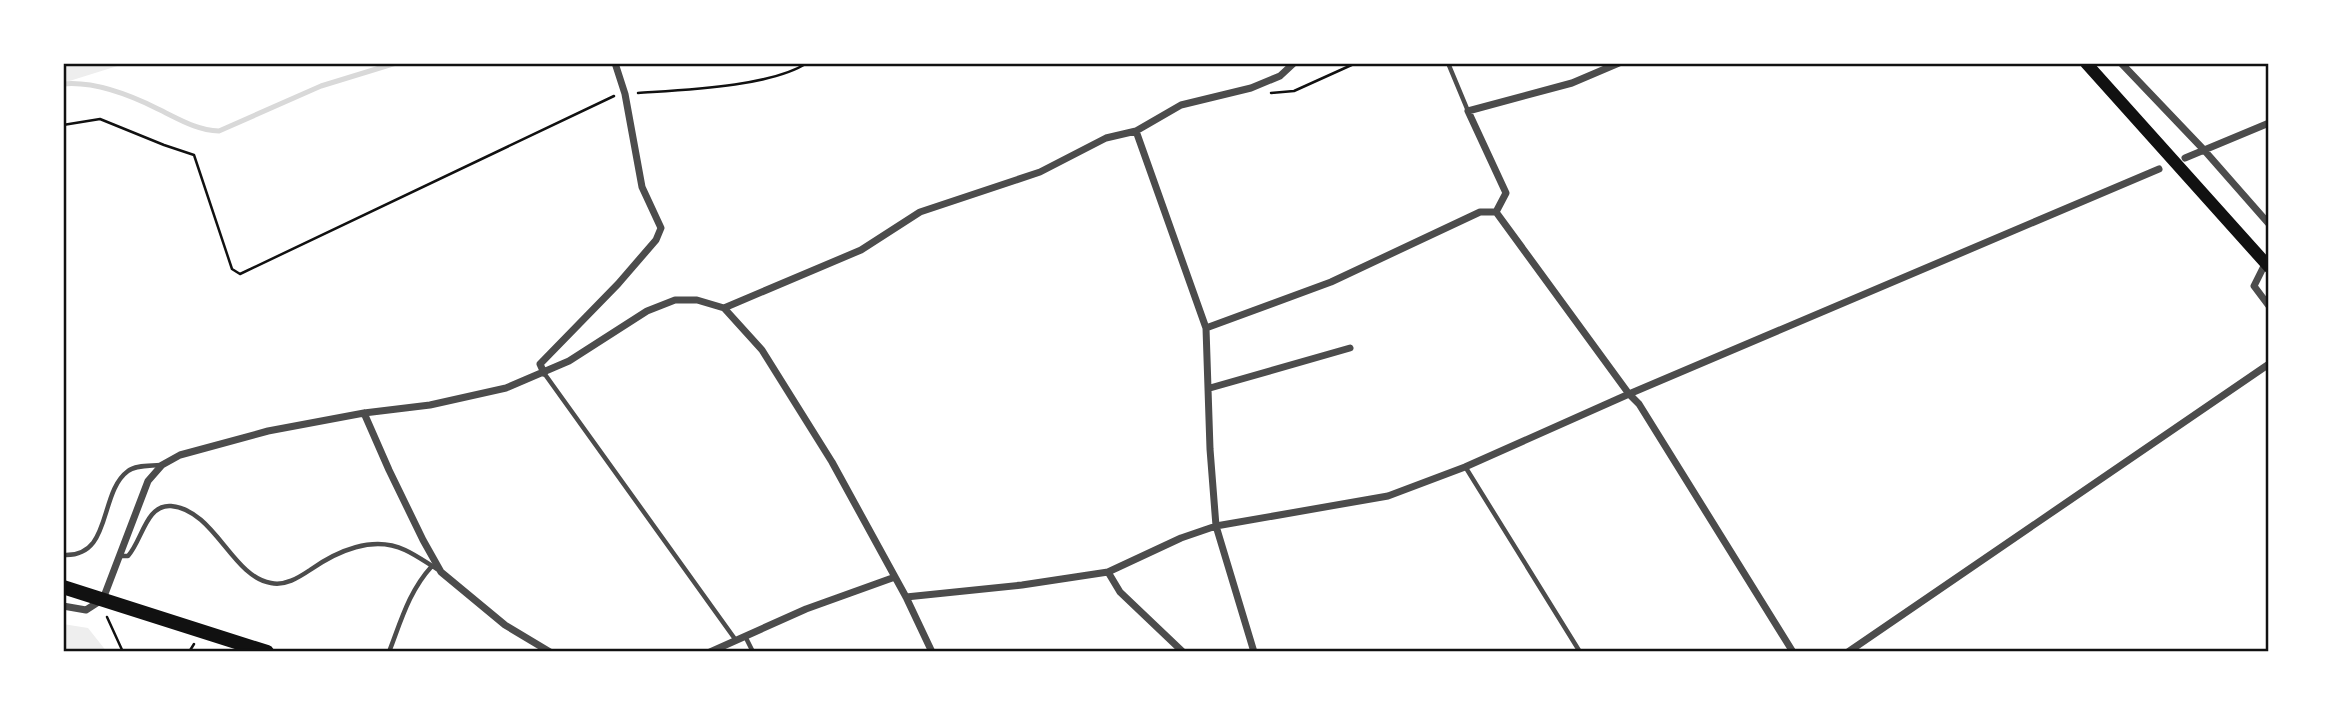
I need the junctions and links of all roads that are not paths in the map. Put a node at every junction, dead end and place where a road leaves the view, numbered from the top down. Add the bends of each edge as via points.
1 (615, 63) edge
2 (1294, 63) edge
3 (1448, 63) edge
4 (1619, 63) edge
5 (2086, 63) edge
6 (2121, 63) edge
7 (1468, 111) junction
8 (2269, 123) edge
9 (1136, 131) junction
10 (2204, 150) junction
11 (2185, 158) dead end
12 (2159, 169) dead end
13 (1496, 212) junction
14 (2269, 224) edge
15 (2263, 255) edge
16 (2269, 267) edge
17 (2269, 306) edge
18 (724, 308) junction
19 (1206, 328) junction
20 (1350, 348) dead end
21 (2269, 364) edge
22 (544, 373) junction
23 (1210, 388) junction
24 (1629, 394) junction
25 (364, 413) junction
26 (162, 465) junction
27 (1465, 467) junction
28 (1216, 526) junction
29 (63, 555) edge
30 (119, 556) junction
31 (432, 566) junction
32 (441, 572) junction
33 (1108, 572) junction
34 (895, 577) junction
35 (63, 587) edge
36 (906, 597) junction
37 (103, 599) junction
38 (63, 607) edge
39 (745, 635) junction
40 (735, 639) junction
41 (267, 652) edge
42 (389, 652) edge
43 (550, 652) edge
44 (710, 652) edge
45 (753, 652) edge
46 (932, 652) edge
47 (1183, 652) edge
48 (1254, 652) edge
49 (1580, 652) edge
50 (1793, 652) edge
51 (1848, 652) edge

1 - 22 street via 642,187 661,228 633,267 540,364
2 - 9 street via 1280,76 1181,105
3 - 7 lane
4 - 7 street via 1572,83
5 - 15 main road
6 - 10 street
7 - 13 street via 1506,192
8 - 10 street
9 - 18 street via 1106,138 1040,172 920,212 861,250
9 - 19 street
10 - 11 street
10 - 14 street
12 - 24 street
13 - 19 street via 1480,212 1331,282
13 - 24 street
15 - 16 main road
15 - 17 street via 2254,286
18 - 22 street via 675,300 648,311
18 - 34 street via 762,350 832,462
19 - 23 street
20 - 23 street
21 - 51 street
22 - 25 street via 506,388 430,405
22 - 40 lane
23 - 28 street
24 - 27 street
24 - 50 street
25 - 26 street via 268,431
25 - 32 street
26 - 29 lane via 130,468 115,484 98,538 87,550
26 - 30 street via 148,481
27 - 28 street via 1388,496
27 - 49 lane
28 - 33 street
28 - 48 street
30 - 31 lane via 128,556 135,549 157,509 170,506 190,512 206,524 254,577 269,583 302,576 330,556 357,546 404,549
30 - 37 street
31 - 32 lane
31 - 42 lane via 418,582
32 - 43 street via 505,625
33 - 36 street
33 - 47 street via 1120,592
34 - 36 street
34 - 39 street
35 - 37 highway
36 - 46 street
37 - 38 street via 86,610
37 - 41 highway
39 - 40 street
39 - 45 lane
40 - 44 street

